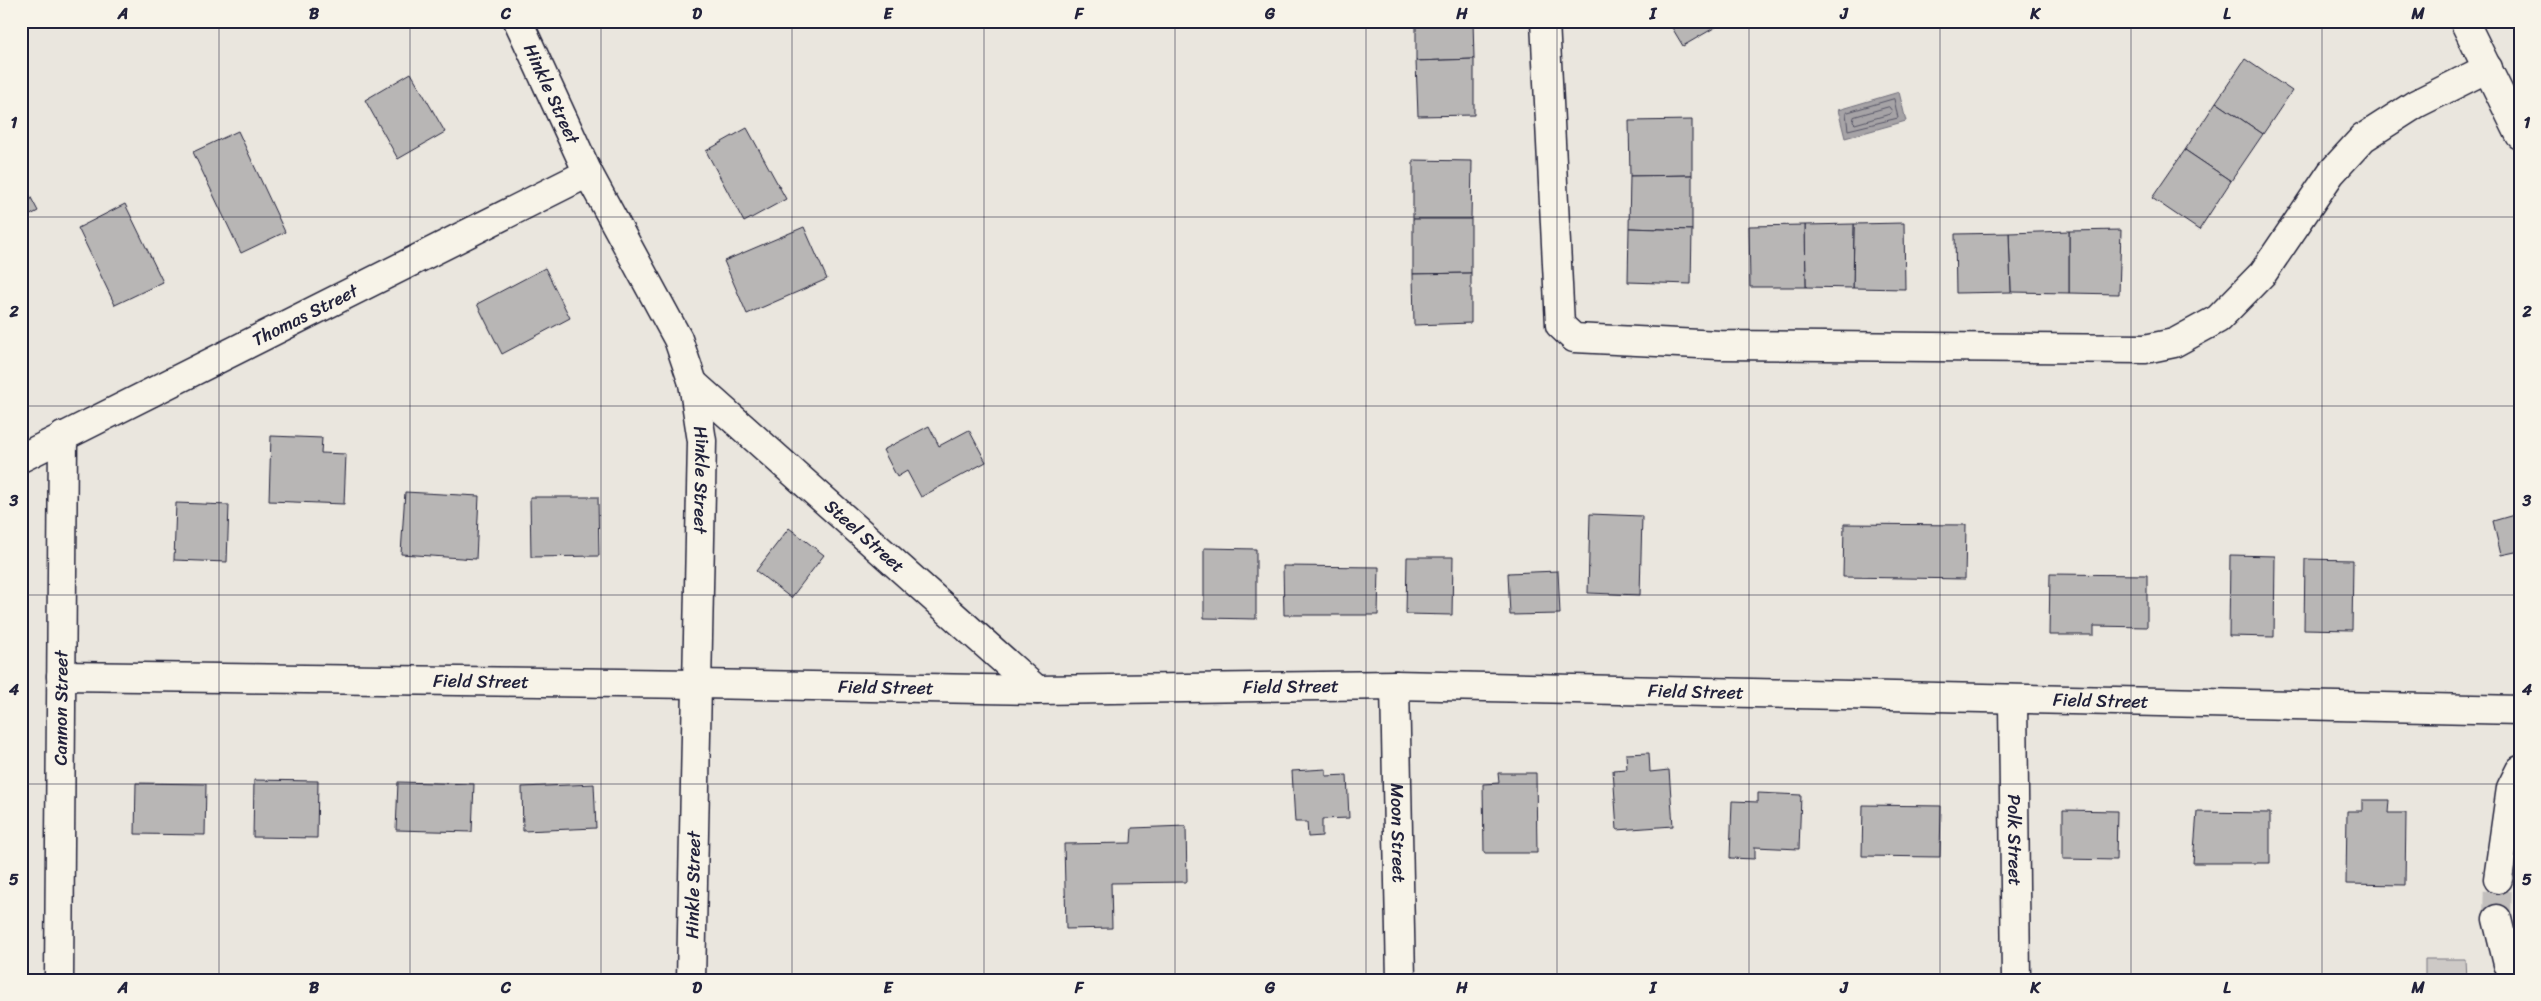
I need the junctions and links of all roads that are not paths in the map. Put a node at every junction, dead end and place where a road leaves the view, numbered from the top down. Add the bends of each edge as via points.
1 (518, 21) edge
2 (1545, 21) edge
3 (2464, 21) edge
4 (2488, 68) junction
5 (2520, 135) edge
6 (588, 173) junction
7 (693, 382) junction
8 (63, 436) junction
9 (21, 458) edge
10 (61, 676) junction
11 (698, 684) junction
12 (1394, 685) junction
13 (1037, 690) junction
14 (2013, 700) junction
15 (2520, 710) edge
16 (2520, 770) edge
17 (2498, 878) tunnel mouth
18 (2497, 919) tunnel mouth
19 (2520, 973) edge
20 (59, 980) edge
21 (690, 980) edge
22 (1401, 980) edge
23 (2016, 980) edge

1 - 6 street, Hinkle Street
2 - 4 street via 1560,324 1574,338 1584,339 1720,345 2135,349 2174,343 2218,319 2262,273 2332,173 2363,138 2416,104
3 - 4 street
4 - 5 street
6 - 7 street, Hinkle Street via 678,339
6 - 8 street, Thomas Street
7 - 11 street, Hinkle Street via 702,441
7 - 13 street, Steel Street
8 - 9 street, Thomas Street
8 - 10 street, Cannon Street
10 - 11 street, Field Street
10 - 20 street, Cannon Street
11 - 13 street, Field Street
11 - 21 street, Hinkle Street
12 - 13 street, Field Street
12 - 14 street, Field Street
12 - 22 street, Moon Street
14 - 15 street, Field Street
14 - 23 street, Polk Street
16 - 17 street via 2511,788
18 - 19 street via 2508,964

